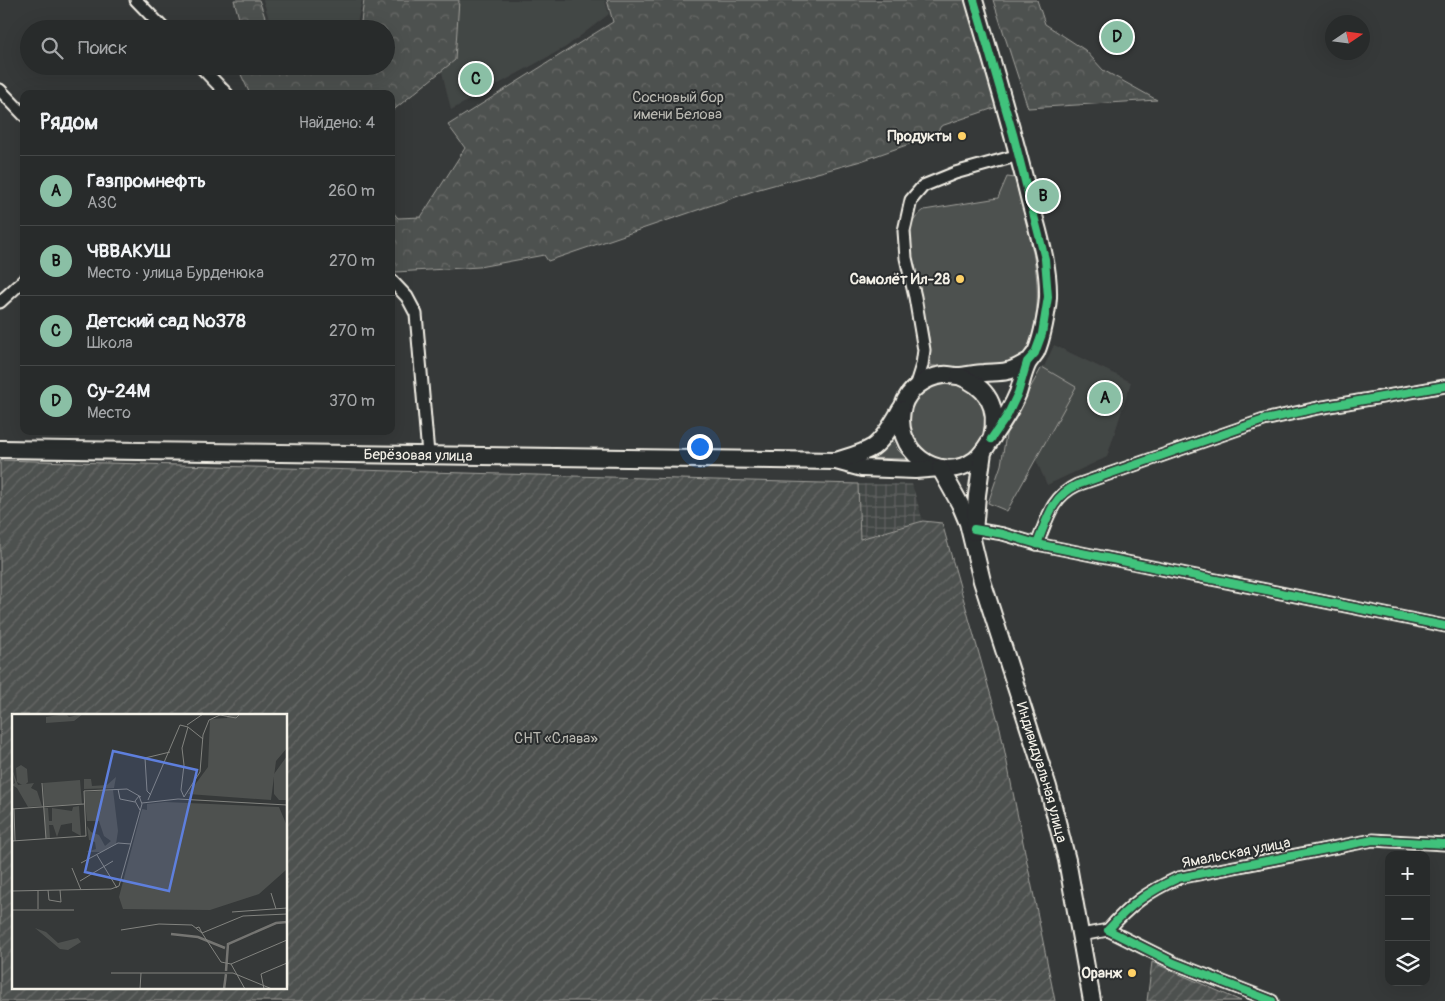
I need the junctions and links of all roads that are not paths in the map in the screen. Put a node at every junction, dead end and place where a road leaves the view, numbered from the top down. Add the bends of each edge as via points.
1 (136, 0) edge
2 (974, 0) edge
3 (155, 20) edge
4 (208, 75) edge
5 (0, 90) edge
6 (220, 90) edge
7 (20, 111) edge
8 (1019, 156) junction
9 (20, 284) edge
10 (395, 284) edge
11 (0, 302) edge
12 (1027, 362) junction
13 (958, 376) junction
14 (1445, 386) edge
15 (915, 387) junction
16 (904, 405) junction
17 (987, 445) junction
18 (0, 450) edge
19 (428, 454) junction
20 (836, 461) junction
21 (940, 468) junction
22 (974, 529) junction
23 (1037, 544) junction
24 (974, 549) junction
25 (1445, 626) edge
26 (1445, 844) edge
27 (1108, 930) junction
28 (1081, 935) junction
29 (1092, 1001) edge
30 (1272, 1001) edge

1 - 3 street
2 - 8 main road
4 - 6 street
5 - 7 street
8 - 12 main road via 1044,259 1048,297 1042,334 1035,353
8 - 15 street via 955,173 923,186 911,200 904,240 924,350
9 - 11 street
10 - 19 street via 416,314
12 - 13 main road via 1008,371
12 - 17 main road via 1007,416
13 - 15 main road via 935,377
13 - 17 main road via 971,380 989,400 994,412 994,426
14 - 23 street via 1264,420 1077,485 1054,503
15 - 16 main road
16 - 20 main road, Берёзовая улица via 874,446
16 - 21 main road via 902,432 907,445 927,464
17 - 21 main road via 964,466
17 - 22 main road, Индивидуальная улица
18 - 19 main road, Берёзовая улица
19 - 20 main road, Берёзовая улица
20 - 21 main road, Берёзовая улица via 862,468
21 - 24 main road, Индивидуальная улица via 968,523
22 - 23 street
22 - 24 main road, Индивидуальная улица
23 - 25 street
24 - 28 main road, Индивидуальная улица via 1048,787 1067,860
26 - 27 street, Ямальская улица via 1373,840 1178,878 1154,889 1126,910
27 - 28 street
27 - 30 street via 1174,963
28 - 29 main road, Индивидуальная улица

